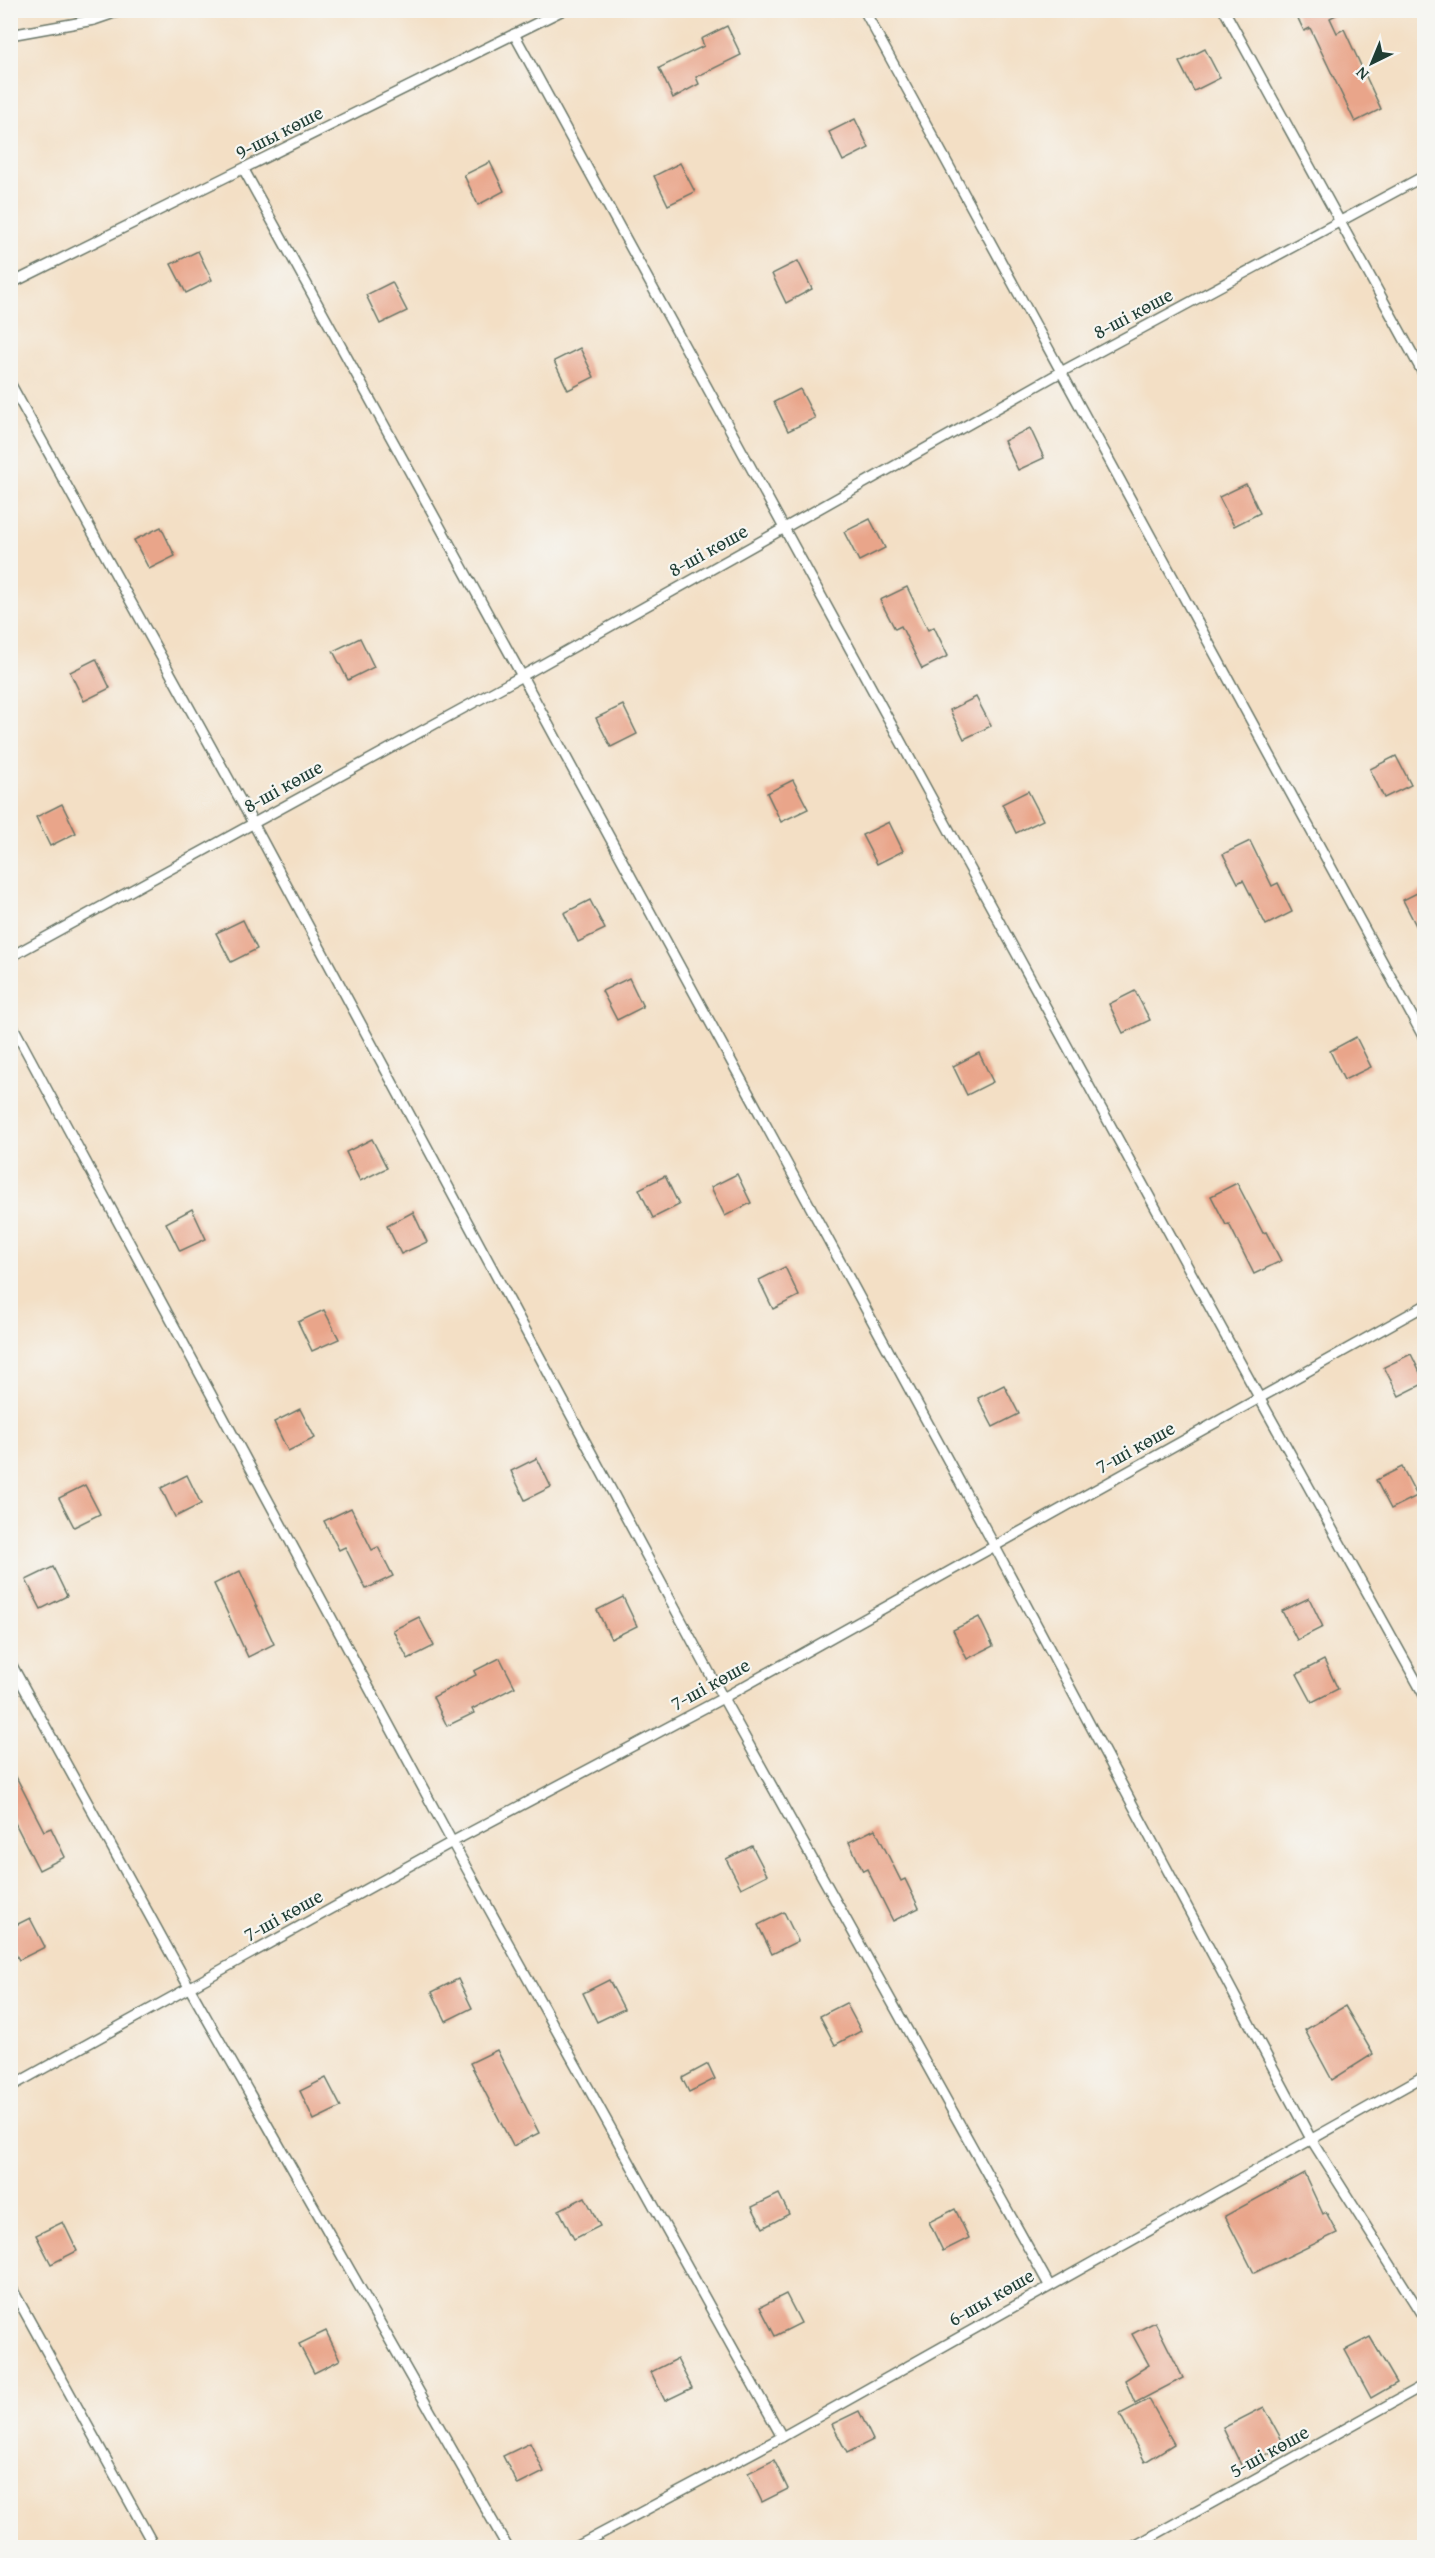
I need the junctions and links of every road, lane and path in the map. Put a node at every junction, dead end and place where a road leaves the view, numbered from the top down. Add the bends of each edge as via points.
1 (123, 10) edge
2 (562, 10) edge
3 (864, 10) edge
4 (1224, 10) edge
5 (514, 34) junction
6 (10, 35) edge
7 (244, 170) junction
8 (1425, 176) edge
9 (1342, 222) junction
10 (10, 284) edge
11 (1061, 372) junction
12 (1425, 375) edge
13 (10, 383) edge
14 (785, 527) junction
15 (522, 676) junction
16 (254, 823) junction
17 (10, 957) edge
18 (10, 1021) edge
19 (1425, 1038) edge
20 (1425, 1306) edge
21 (1260, 1399) junction
22 (994, 1545) junction
23 (10, 1662) edge
24 (1425, 1695) edge
25 (723, 1698) junction
26 (452, 1842) junction
27 (189, 1987) junction
28 (1425, 2076) edge
29 (10, 2087) edge
30 (1311, 2139) junction
31 (10, 2285) edge
32 (1048, 2285) junction
33 (1425, 2318) edge
34 (1425, 2385) edge
35 (782, 2437) junction
36 (155, 2547) edge
37 (508, 2547) edge
38 (574, 2547) edge
39 (1131, 2547) edge

1 - 6 lane via 94,20
2 - 5 lane, 9-шы көше
3 - 11 lane
4 - 9 lane
5 - 7 lane, 9-шы көше
5 - 14 lane
7 - 10 lane, 9-шы көше
7 - 15 lane
8 - 9 lane, 8-ші көше
9 - 11 lane, 8-ші көше
9 - 12 lane
11 - 14 lane, 8-ші көше
11 - 19 lane
13 - 16 lane
14 - 15 lane, 8-ші көше
14 - 21 lane
15 - 16 lane, 8-ші көше
15 - 22 lane
16 - 17 lane, 8-ші көше
16 - 25 lane
18 - 26 lane
20 - 21 lane, 7-ші көше
21 - 22 lane, 7-ші көше
21 - 24 lane
22 - 25 lane, 7-ші көше
22 - 30 lane
23 - 27 lane
25 - 26 lane, 7-ші көше
25 - 32 lane
26 - 27 lane, 7-ші көше
26 - 35 lane
27 - 29 lane, 7-ші көше
27 - 37 lane
28 - 30 lane, 6-шы көше
30 - 32 lane, 6-шы көше
30 - 33 lane
31 - 36 lane
32 - 35 lane, 6-шы көше
34 - 39 lane, 5-ші көше
35 - 38 lane, 6-шы көше

